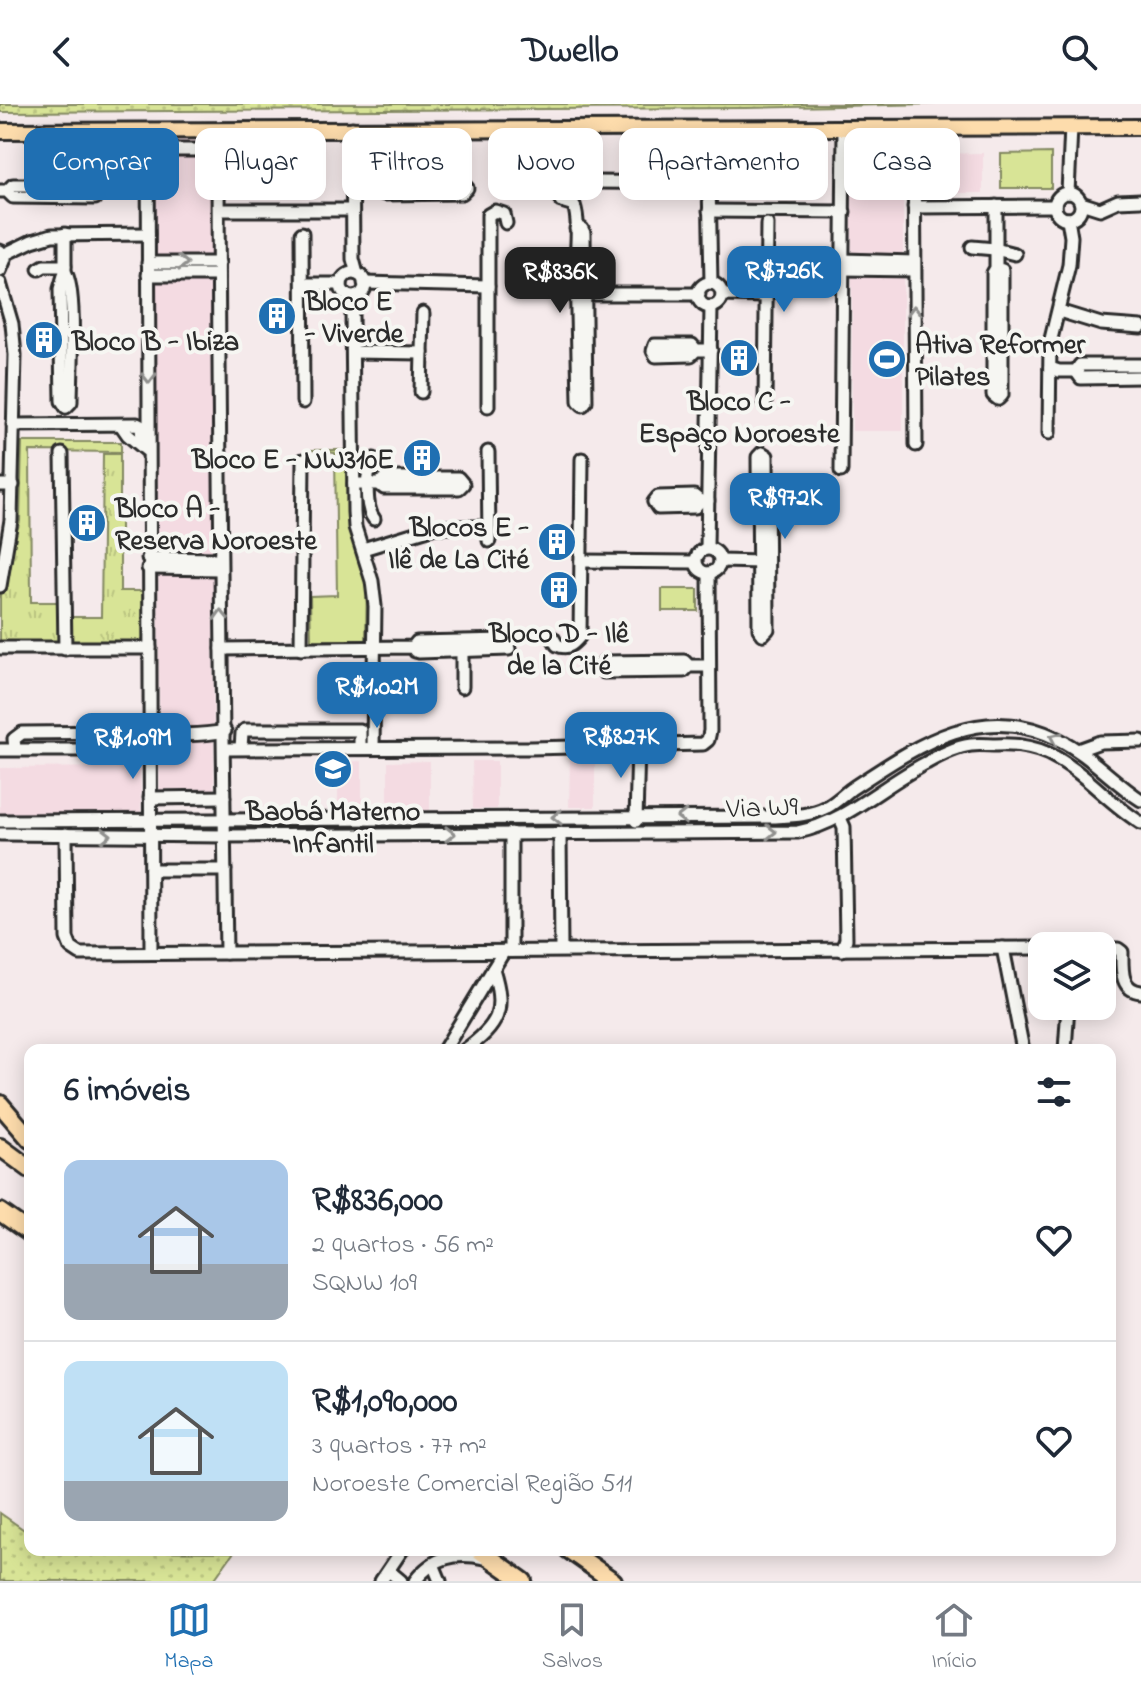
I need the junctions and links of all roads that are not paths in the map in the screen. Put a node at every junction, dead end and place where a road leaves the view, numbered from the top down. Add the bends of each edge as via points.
1 (1071, 127) junction
2 (1141, 127) edge
3 (828, 128) edge
4 (844, 128) edge
5 (960, 128) edge
6 (472, 129) edge
7 (619, 130) edge
8 (0, 131) edge
9 (24, 131) edge
10 (380, 189) joint
11 (4, 191) edge
12 (1068, 193) junction
13 (148, 200) edge
14 (219, 200) edge
15 (352, 200) edge
16 (709, 200) edge
17 (844, 200) edge
18 (914, 200) edge
19 (1141, 200) edge
20 (561, 201) dead end
21 (1081, 203) junction
22 (996, 206) junction
23 (1055, 206) junction
24 (914, 207) junction
25 (219, 210) junction
26 (352, 210) junction
27 (709, 211) junction
28 (844, 212) junction
29 (1068, 219) junction
30 (506, 223) dead end
31 (767, 224) dead end
32 (302, 233) dead end
33 (65, 234) junction
34 (148, 234) junction
35 (972, 247) dead end
36 (995, 249) junction
37 (2, 253) edge
38 (1015, 254) dead end
39 (843, 264) junction
40 (914, 266) junction
41 (996, 268) junction
42 (39, 269) dead end
43 (65, 269) junction
44 (148, 269) junction
45 (219, 269) junction
46 (0, 271) edge
47 (350, 282) junction
48 (0, 283) edge
49 (711, 283) junction
50 (303, 284) junction
51 (488, 286) junction
52 (580, 294) junction
53 (699, 294) junction
54 (722, 295) junction
55 (767, 296) junction
56 (711, 307) junction
57 (1059, 311) junction
58 (352, 313) junction
59 (423, 313) dead end
60 (1141, 327) edge
61 (696, 350) dead end
62 (711, 350) junction
63 (353, 352) junction
64 (422, 353) junction
65 (1141, 365) edge
66 (1050, 368) junction
67 (1076, 371) junction
68 (1141, 377) edge
69 (421, 392) dead end
70 (303, 402) dead end
71 (765, 404) dead end
72 (488, 406) dead end
73 (13, 425) junction
74 (1049, 433) dead end
75 (916, 445) dead end
76 (145, 449) junction
77 (488, 452) dead end
78 (62, 454) dead end
79 (374, 459) dead end
80 (582, 459) dead end
81 (303, 460) dead end
82 (841, 471) dead end
83 (354, 484) junction
84 (374, 484) junction
85 (5, 485) edge
86 (0, 498) edge
87 (374, 519) dead end
88 (488, 527) junction
89 (489, 541) dead end
90 (707, 548) junction
91 (363, 549) junction
92 (3, 550) edge
93 (581, 561) junction
94 (720, 561) junction
95 (695, 562) junction
96 (763, 562) junction
97 (148, 563) junction
98 (220, 564) junction
99 (709, 573) junction
100 (0, 586) edge
101 (553, 638) dead end
102 (373, 647) junction
103 (413, 647) junction
104 (0, 648) edge
105 (150, 648) junction
106 (65, 649) junction
107 (222, 649) junction
108 (301, 649) junction
109 (462, 652) junction
110 (689, 666) junction
111 (709, 666) junction
112 (462, 687) dead end
113 (152, 728) junction
114 (225, 741) junction
115 (1141, 741) edge
116 (638, 746) junction
117 (152, 747) junction
118 (360, 747) junction
119 (373, 747) junction
120 (241, 748) junction
121 (15, 749) junction
122 (131, 749) junction
123 (0, 750) edge
124 (1078, 750) junction
125 (224, 797) junction
126 (150, 798) junction
127 (1141, 800) edge
128 (635, 817) junction
129 (840, 818) junction
130 (150, 820) junction
131 (225, 820) junction
132 (0, 821) edge
133 (1141, 823) edge
134 (637, 831) junction
135 (511, 833) junction
136 (560, 833) junction
137 (0, 834) edge
138 (66, 834) junction
139 (151, 835) junction
140 (225, 836) junction
141 (151, 870) junction
142 (225, 870) junction
143 (1003, 948) junction
144 (1028, 948) edge
145 (1116, 949) edge
146 (561, 950) junction
147 (842, 950) junction
148 (508, 951) junction
149 (151, 953) junction
150 (226, 953) junction
151 (493, 969) junction
152 (1141, 992) edge
153 (1067, 1020) edge
154 (448, 1044) edge
155 (473, 1044) edge
156 (1022, 1044) edge
157 (1065, 1044) edge
158 (0, 1104) edge
159 (24, 1132) edge
160 (0, 1147) edge
161 (24, 1165) edge
162 (4, 1215) edge
163 (24, 1218) edge
164 (24, 1229) edge
165 (398, 1556) edge
166 (451, 1556) edge
167 (469, 1556) edge
168 (488, 1556) edge
169 (578, 1556) edge
170 (494, 1560) junction
171 (433, 1564) junction
172 (385, 1576) edge
173 (421, 1579) edge
174 (401, 1581) edge
175 (440, 1581) edge
176 (523, 1581) edge
177 (613, 1581) edge

1 - 2 main road
1 - 5 main road
1 - 12 street
3 - 4 main road
6 - 7 main road
8 - 9 main road
10 - 10 street via 384,194 462,193 467,188 383,184
11 - 11 street via 13,197 95,198 100,190 95,185 13,185
12 - 21 street
12 - 23 street
13 - 34 street
14 - 25 street
15 - 26 street
16 - 27 street
17 - 28 street
18 - 24 street
19 - 21 street via 1100,209
20 - 52 street via 574,205 576,229 584,233
21 - 29 street via 1078,214
22 - 23 street
22 - 24 street
22 - 36 street
23 - 29 street
24 - 40 street
25 - 26 street
25 - 45 street
26 - 47 street
27 - 28 street
27 - 49 street
28 - 39 street
29 - 57 street via 1069,265
30 - 51 street via 504,214 488,215
31 - 55 street
32 - 50 street
33 - 34 street
33 - 37 street
33 - 43 street
34 - 44 street
35 - 36 street
36 - 38 street
36 - 41 street
37 - 46 street
39 - 40 street
39 - 82 street
75 -> 40 street
41 - 41 street via 993,395 998,399 1002,270
42 - 43 street
43 - 43 street via 60,301 66,407 71,402 71,300
44 - 45 street
44 -> 76 street
45 - 98 street
47 - 50 street
47 - 51 street
47 - 58 street
47 - 58 street via 363,290
48 - 73 street via 14,340
49 - 53 street
49 - 54 street
50 - 70 street
51 - 72 street
52 - 52 street via 579,401 583,405 586,401
52 - 53 street
53 - 56 street
54 - 55 street
54 - 56 street
55 - 71 street
56 - 62 street
57 - 60 street via 1101,324
57 - 66 street
58 - 63 street
59 - 64 street
61 - 62 street
62 - 90 street
63 - 64 street
63 - 83 street
64 - 69 street
65 - 67 street via 1080,365
66 - 67 street
66 - 74 street
67 - 68 street via 1081,378
73 - 76 street via 121,425
73 - 85 street
76 - 97 street
77 - 88 street
78 - 106 street
79 - 84 street via 369,465
80 - 93 street
81 - 108 street
83 - 84 street
83 - 91 street via 355,527
84 - 84 street via 384,488 463,484 458,478 385,478
84 - 87 street via 369,512
85 - 86 street
85 - 92 street
88 - 89 street
88 - 91 street via 435,527
90 - 94 street via 717,552
90 - 95 street
91 - 102 street via 372,581
92 - 100 street
93 - 95 street
93 - 101 street via 580,636 566,647
94 - 96 street
94 - 99 street
95 - 99 street
96 - 96 street via 759,629 763,634 768,629
96 - 96 street via 767,456 762,453 758,457
97 - 98 street
97 - 105 street
107 -> 98 street
99 - 111 street
102 - 103 street
102 - 108 street
102 - 119 street
103 - 109 street via 419,652
103 - 109 street via 417,642 508,641 506,651
104 - 106 street
105 - 106 street
105 - 113 street
107 - 108 street
107 - 114 street
109 - 112 street
110 - 110 street via 672,661 604,662 600,667 604,672 684,671
110 - 111 street
111 - 116 street via 708,740
113 - 114 street via 161,733 212,734
113 - 117 street
114 - 117 street via 161,740
114 - 120 street
114 - 125 street
115 - 124 street via 1100,742
116 - 119 street
116 - 128 street
117 - 122 street
117 - 126 street
118 - 119 street
118 - 120 street
118 - 120 street via 360,730 245,730
121 - 122 street
121 - 122 street via 14,739 22,733 112,732 130,734
121 - 123 street
124 - 127 street, Via W9
124 -> 128 street, Via W9 via 1029,727 963,728 929,740 826,808 803,815
125 - 126 street
125 - 131 street
126 - 130 street
128 -> 131 street, Via W9
128 - 134 street
129 - 133 street, Via W9 via 946,753 970,745 1014,744 1072,766 1120,811
134 -> 129 street, Via W9 via 798,832
129 - 147 street via 846,939
130 - 131 street, Via W9
130 - 132 street, Via W9
130 - 139 street
131 - 140 street
134 - 136 street, Via W9
135 - 136 street, Via W9
140 -> 135 street, Via W9
135 - 148 street
136 - 146 street
137 - 138 street, Via W9
138 -> 139 street, Via W9
138 - 149 street via 71,948 80,954
139 - 140 street, Via W9
139 - 141 street
140 - 142 street
141 - 142 street
141 - 149 street
142 - 150 street
143 - 144 street
143 - 147 street
143 - 156 street
145 - 152 street via 1122,952 1127,986
146 - 147 street
146 - 148 street
148 - 150 street
148 - 151 street
149 - 150 street
151 - 154 street
151 - 155 street via 501,1000 497,1020
153 - 157 street
158 - 159 highway
160 - 161 highway
162 - 163 highway
162 - 164 highway
165 - 172 street
166 - 171 street
167 - 170 street
168 - 170 highway
169 - 177 highway
170 - 176 highway
171 - 173 street
171 - 175 street
172 - 174 street

